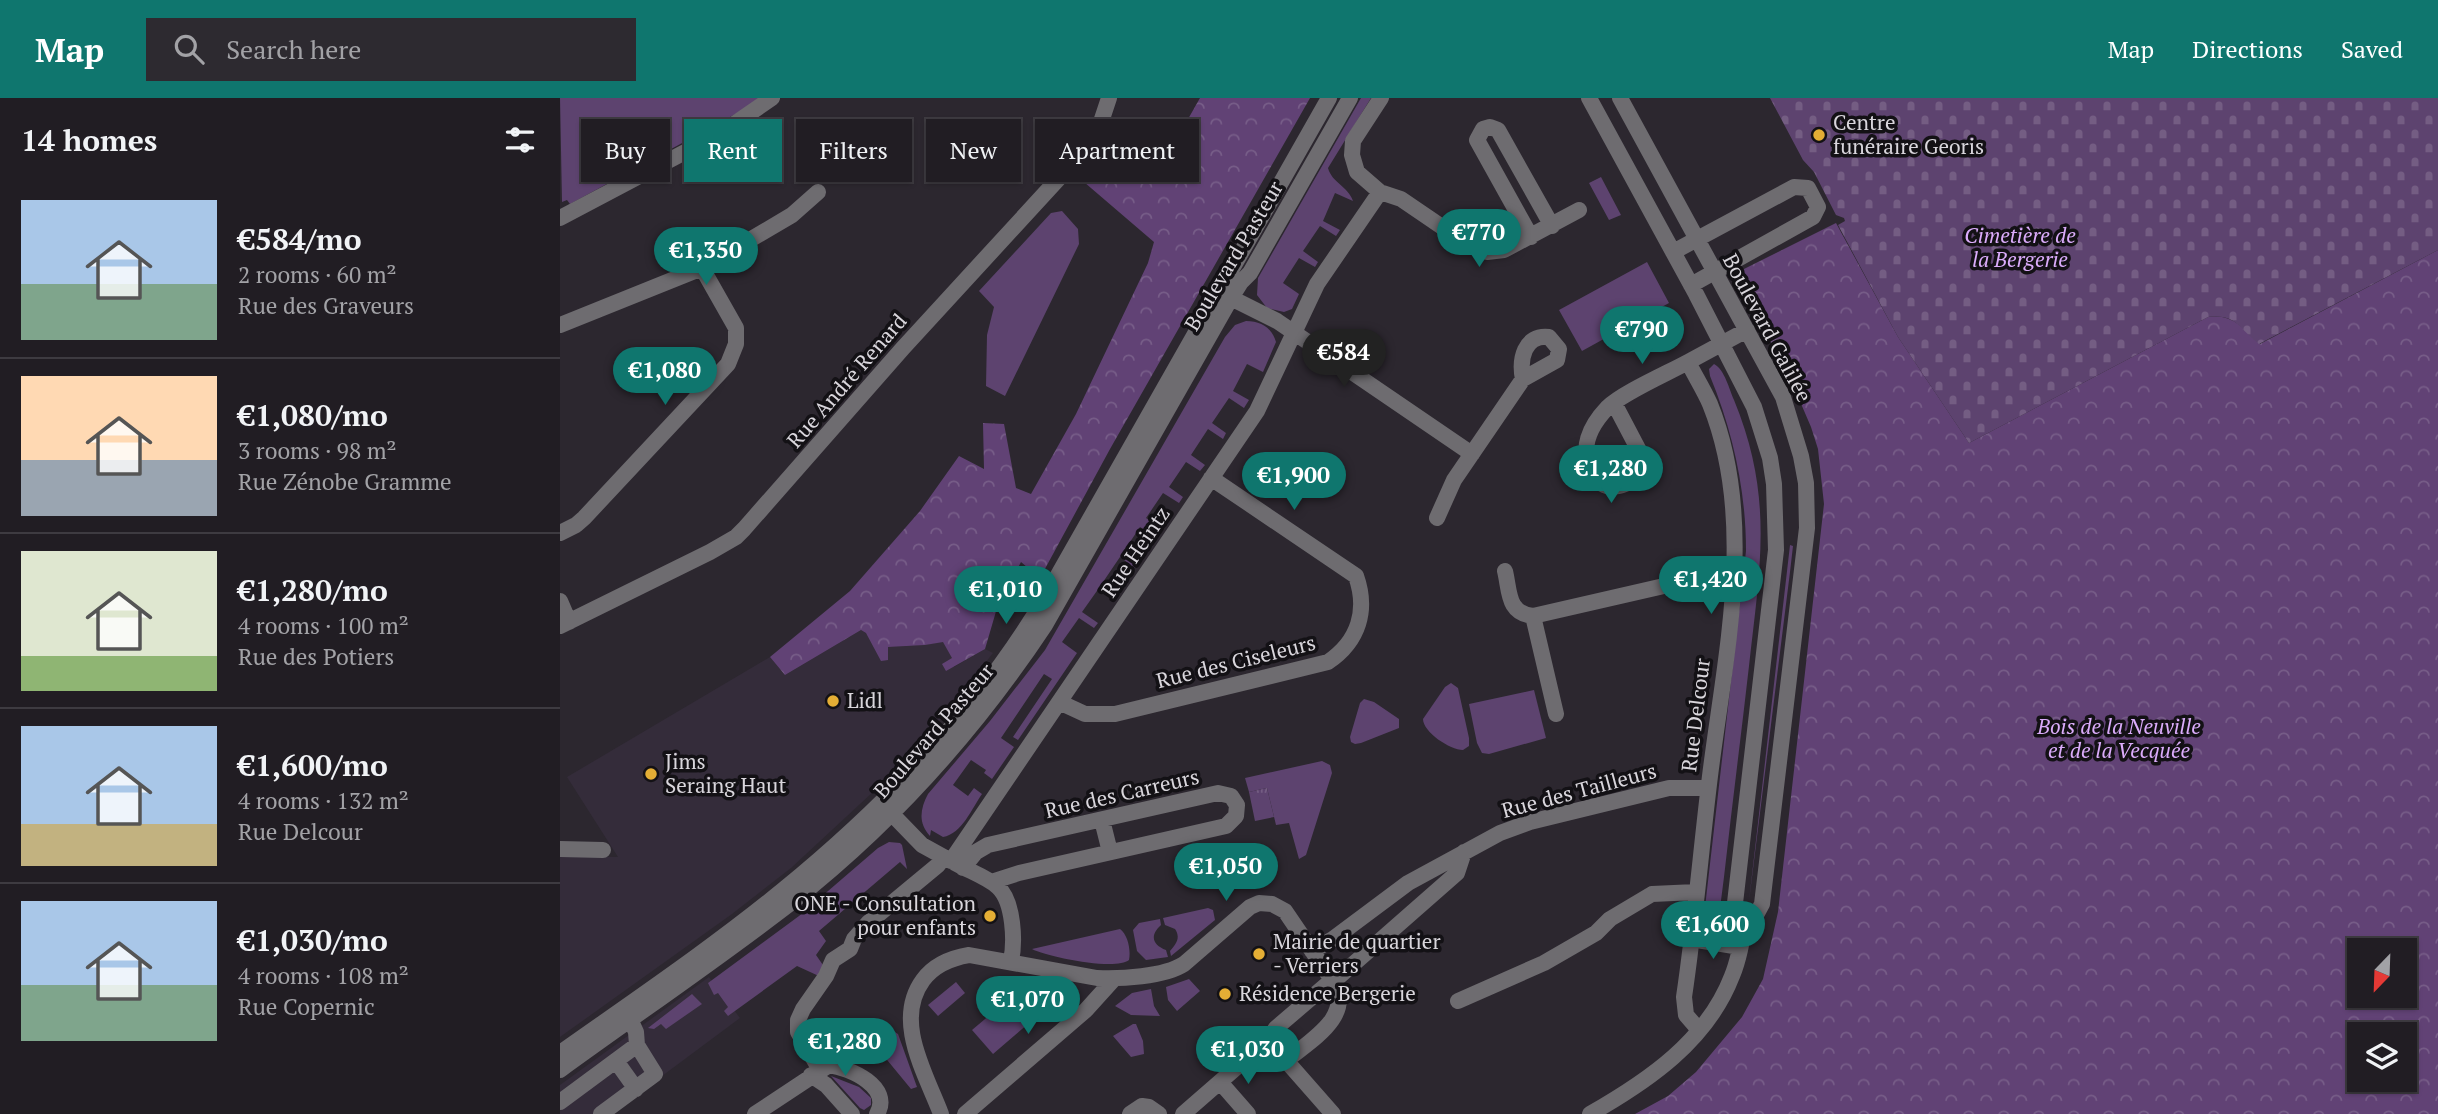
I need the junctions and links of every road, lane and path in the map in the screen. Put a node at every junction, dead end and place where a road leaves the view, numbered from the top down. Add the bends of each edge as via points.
1 (772, 98) edge
2 (1109, 98) edge
3 (1329, 98) edge
4 (1350, 98) edge
5 (1381, 98) edge
6 (1589, 98) edge
7 (1620, 98) edge
8 (818, 192) dead end
9 (1380, 192) junction
10 (1579, 210) dead end
11 (560, 218) edge
12 (1552, 226) junction
13 (1531, 237) junction
14 (1696, 238) junction
15 (1673, 252) junction
16 (702, 268) junction
17 (1715, 272) junction
18 (1691, 285) junction
19 (1231, 298) junction
20 (560, 325) edge
21 (1747, 331) junction
22 (1295, 334) junction
23 (1722, 343) junction
24 (1688, 362) junction
25 (1523, 379) dead end
26 (1614, 403) junction
27 (1472, 454) junction
28 (1211, 478) junction
29 (1437, 518) dead end
30 (560, 533) edge
31 (1506, 571) dead end
32 (1733, 582) junction
33 (560, 601) edge
34 (1533, 616) junction
35 (565, 624) edge
36 (1059, 702) junction
37 (1556, 714) dead end
38 (1708, 788) junction
39 (894, 789) junction
40 (891, 813) junction
41 (867, 816) junction
42 (1102, 820) junction
43 (560, 849) edge
44 (603, 850) dead end
45 (1110, 852) junction
46 (1464, 852) junction
47 (953, 862) junction
48 (991, 883) junction
49 (1696, 892) junction
50 (1745, 923) junction
51 (1691, 939) junction
52 (1740, 947) junction
53 (1312, 951) junction
54 (1012, 961) junction
55 (1114, 979) junction
56 (1333, 981) junction
57 (1458, 1001) dead end
58 (631, 1019) junction
59 (1699, 1030) junction
60 (1268, 1040) junction
61 (641, 1051) junction
62 (560, 1053) edge
63 (1287, 1060) junction
64 (620, 1067) junction
65 (560, 1070) edge
66 (816, 1073) junction
67 (1220, 1082) junction
68 (636, 1089) junction
69 (560, 1102) edge
70 (601, 1114) edge
71 (755, 1114) edge
72 (852, 1114) edge
73 (877, 1114) edge
74 (941, 1114) edge
75 (965, 1114) edge
76 (1130, 1114) edge
77 (1159, 1114) edge
78 (1183, 1114) edge
79 (1248, 1114) edge
80 (1334, 1114) edge
81 (1590, 1114) edge

1 - 11 street via 721,133
2 - 35 street, Rue André Renard via 1099,128 1082,153 736,537
3 - 39 street, Boulevard Pasteur via 1035,616 1001,665
4 - 19 street, Boulevard Pasteur via 1250,273
5 - 9 street via 1353,141 1352,155 1357,172
6 - 15 street, Boulevard Galilée
7 - 14 street, Boulevard Galilée
8 - 16 street via 792,215
9 - 13 street via 1401,199 1481,251 1504,250
9 - 22 street, Rue Heintz via 1317,284
10 - 12 street
12 - 13 street
12 - 13 street via 1498,130 1483,129 1477,140
14 - 15 street
14 - 17 street, Boulevard Galilée
14 - 17 street via 1794,187 1808,188 1818,207 1813,217
15 - 18 street, Boulevard Galilée
16 - 20 street
16 - 30 street via 736,328 728,364 584,518
17 - 18 street
17 - 21 street, Boulevard Galilée
18 - 23 street, Boulevard Galilée
19 - 22 street
19 - 40 street, Boulevard Pasteur via 1029,650 958,740
21 - 23 street
21 - 50 street, Boulevard Galilée via 1783,397 1796,433 1807,509 1762,904
22 - 27 street
22 - 28 street, Rue Heintz via 1257,411
23 - 24 street
23 - 50 street, Boulevard Galilée via 1761,426 1776,505 1772,598 1735,903
24 - 26 street
24 - 32 street, Rue Delcour via 1723,444 1736,536
25 - 27 street
26 - 26 street via 1590,433 1585,455 1597,479 1611,487 1639,475 1645,462
27 - 29 street
28 - 36 street, Rue Heintz
28 - 36 street, Rue des Ciseleurs via 1356,576 1362,599 1357,628 1340,654 1328,662 1106,715 1085,714
31 - 34 street via 1513,606 1523,615
32 - 34 street via 1690,580
32 - 38 street, Rue Delcour
33 - 35 street
34 - 37 street
36 - 47 street, Rue Heintz
38 - 46 street, Rue des Tailleurs via 1670,788 1530,822
38 - 49 street, Rue Delcour
39 - 40 street
39 - 41 street, Boulevard Pasteur
40 - 41 street
40 - 47 street via 922,845
40 - 58 street, Boulevard Pasteur via 793,901
41 - 62 street, Boulevard Pasteur via 773,898
42 - 45 street
42 - 45 street, Rue des Carreurs via 1218,793 1231,796 1237,805 1236,816 1226,826
42 - 47 street, Rue des Carreurs via 988,845
43 - 44 street
45 - 48 street, Rue des Carreurs
46 - 53 street, Rue des Tailleurs via 1408,883
46 - 56 street via 1457,873
47 - 48 street
47 - 66 street via 938,865 868,923 850,948 834,960 798,1020
48 - 54 street via 1004,894 1008,908 1014,933
49 - 51 street, Rue Delcour
49 - 57 street via 1645,897 1545,963
50 - 52 street, Boulevard Galilée
51 - 52 street
51 - 59 street, Rue Delcour via 1684,1006
52 - 59 street, Boulevard Galilée via 1726,989
53 - 55 street via 1285,911 1259,903 1177,968
53 - 56 street
54 - 55 street
54 - 74 street via 958,957 931,970 915,994 910,1015 912,1037
55 - 75 street via 1086,1010
56 - 60 street via 1276,1028
56 - 63 street via 1341,998 1337,1015
58 - 61 street
58 - 65 street, Boulevard Pasteur
59 - 81 street, Boulevard Galilée via 1673,1058
60 - 63 street
60 - 67 street
61 - 64 street
61 - 68 street via 655,1074
63 - 80 street
64 - 68 street
64 - 69 street
66 - 71 street
66 - 72 street
66 - 73 street via 829,1065 864,1079 881,1100
67 - 78 street
67 - 79 street
68 - 70 street
76 - 77 street via 1142,1105

